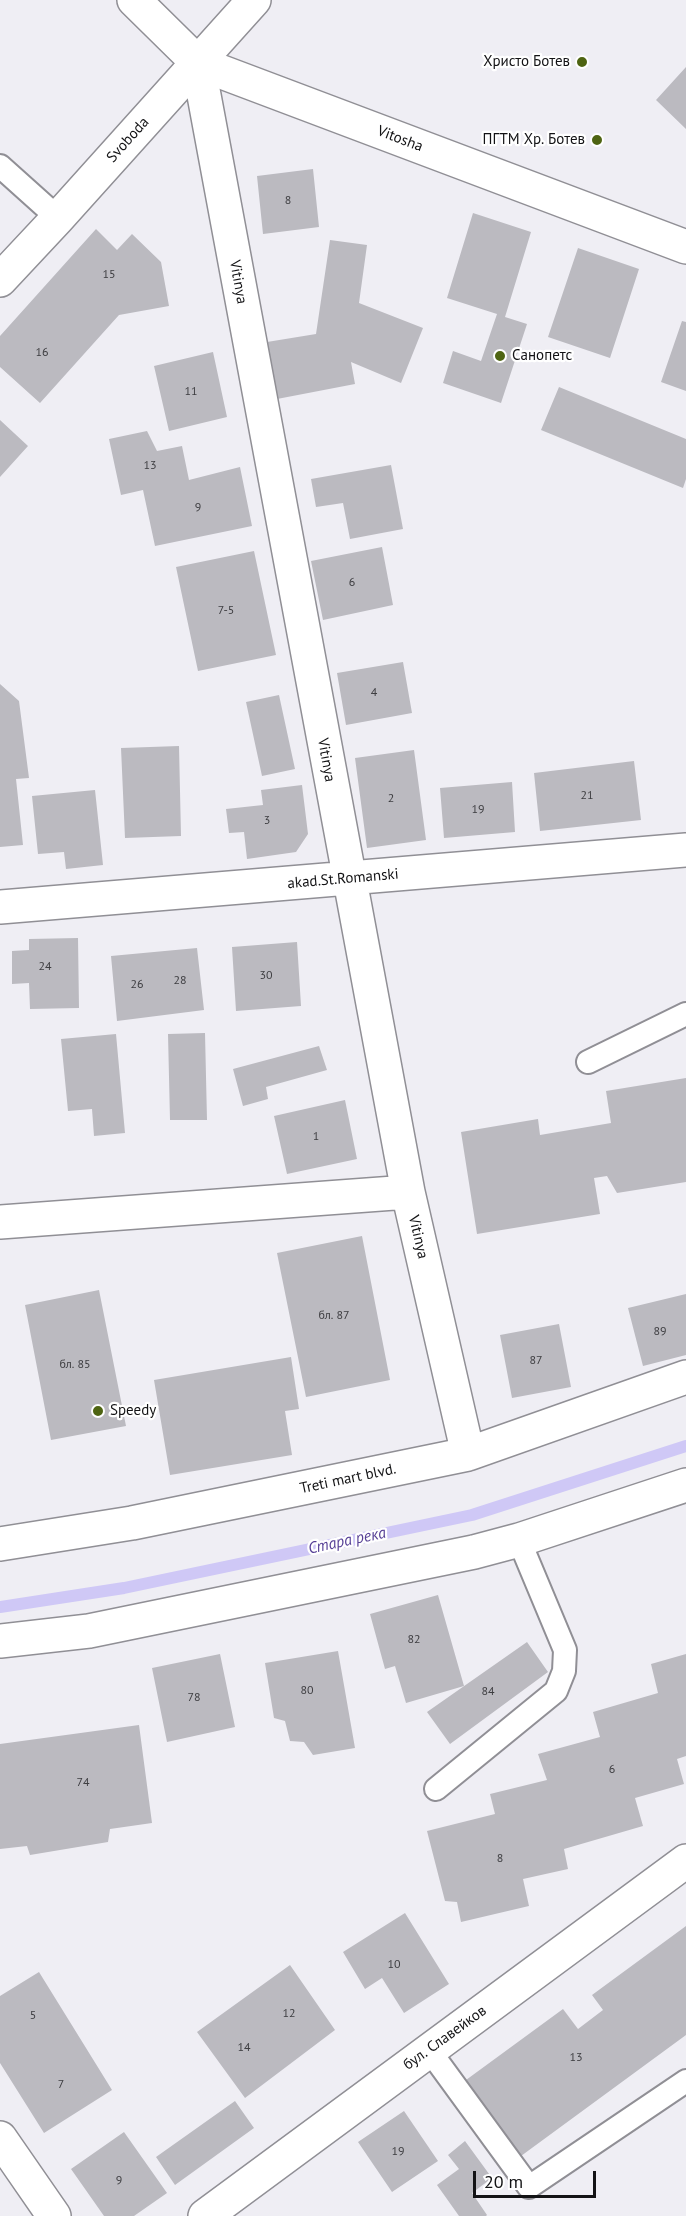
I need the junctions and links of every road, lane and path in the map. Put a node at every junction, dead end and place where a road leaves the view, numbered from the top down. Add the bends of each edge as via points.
1 (134, 0) edge
2 (254, 0) edge
3 (198, 63) junction
4 (0, 166) edge
5 (58, 218) junction
6 (686, 247) edge
7 (0, 279) edge
8 (686, 850) edge
9 (348, 879) junction
10 (0, 907) edge
11 (686, 1014) edge
12 (588, 1062) dead end
13 (408, 1192) junction
14 (0, 1222) edge
15 (686, 1377) edge
16 (468, 1454) junction
17 (686, 1485) edge
18 (519, 1540) junction
19 (0, 1544) edge
20 (0, 1641) edge
21 (436, 1789) dead end
22 (686, 1861) edge
23 (429, 2050) junction
24 (686, 2081) edge
25 (0, 2138) edge
26 (54, 2216) edge
27 (205, 2216) edge

1 - 3 street, Vitosha
2 - 3 street, Svoboda
3 - 5 street, Svoboda
3 - 6 street, Vitosha
3 - 9 street, Vitinya
4 - 5 lane
5 - 7 street, Svoboda
8 - 9 street, akad.St.Romanski
9 - 10 street, akad.St.Romanski
9 - 13 street, Vitinya
11 - 12 lane
13 - 14 street
13 - 16 street, Vitinya
15 - 16 street, Treti mart blvd.
16 - 19 street, Treti mart blvd. via 132,1523
17 - 18 street
18 - 20 street via 89,1630
18 - 21 lane via 565,1650 564,1671 555,1691
22 - 23 street, бул. Славейков
23 - 24 lane via 529,2187
23 - 27 street, бул. Славейков
25 - 26 street

